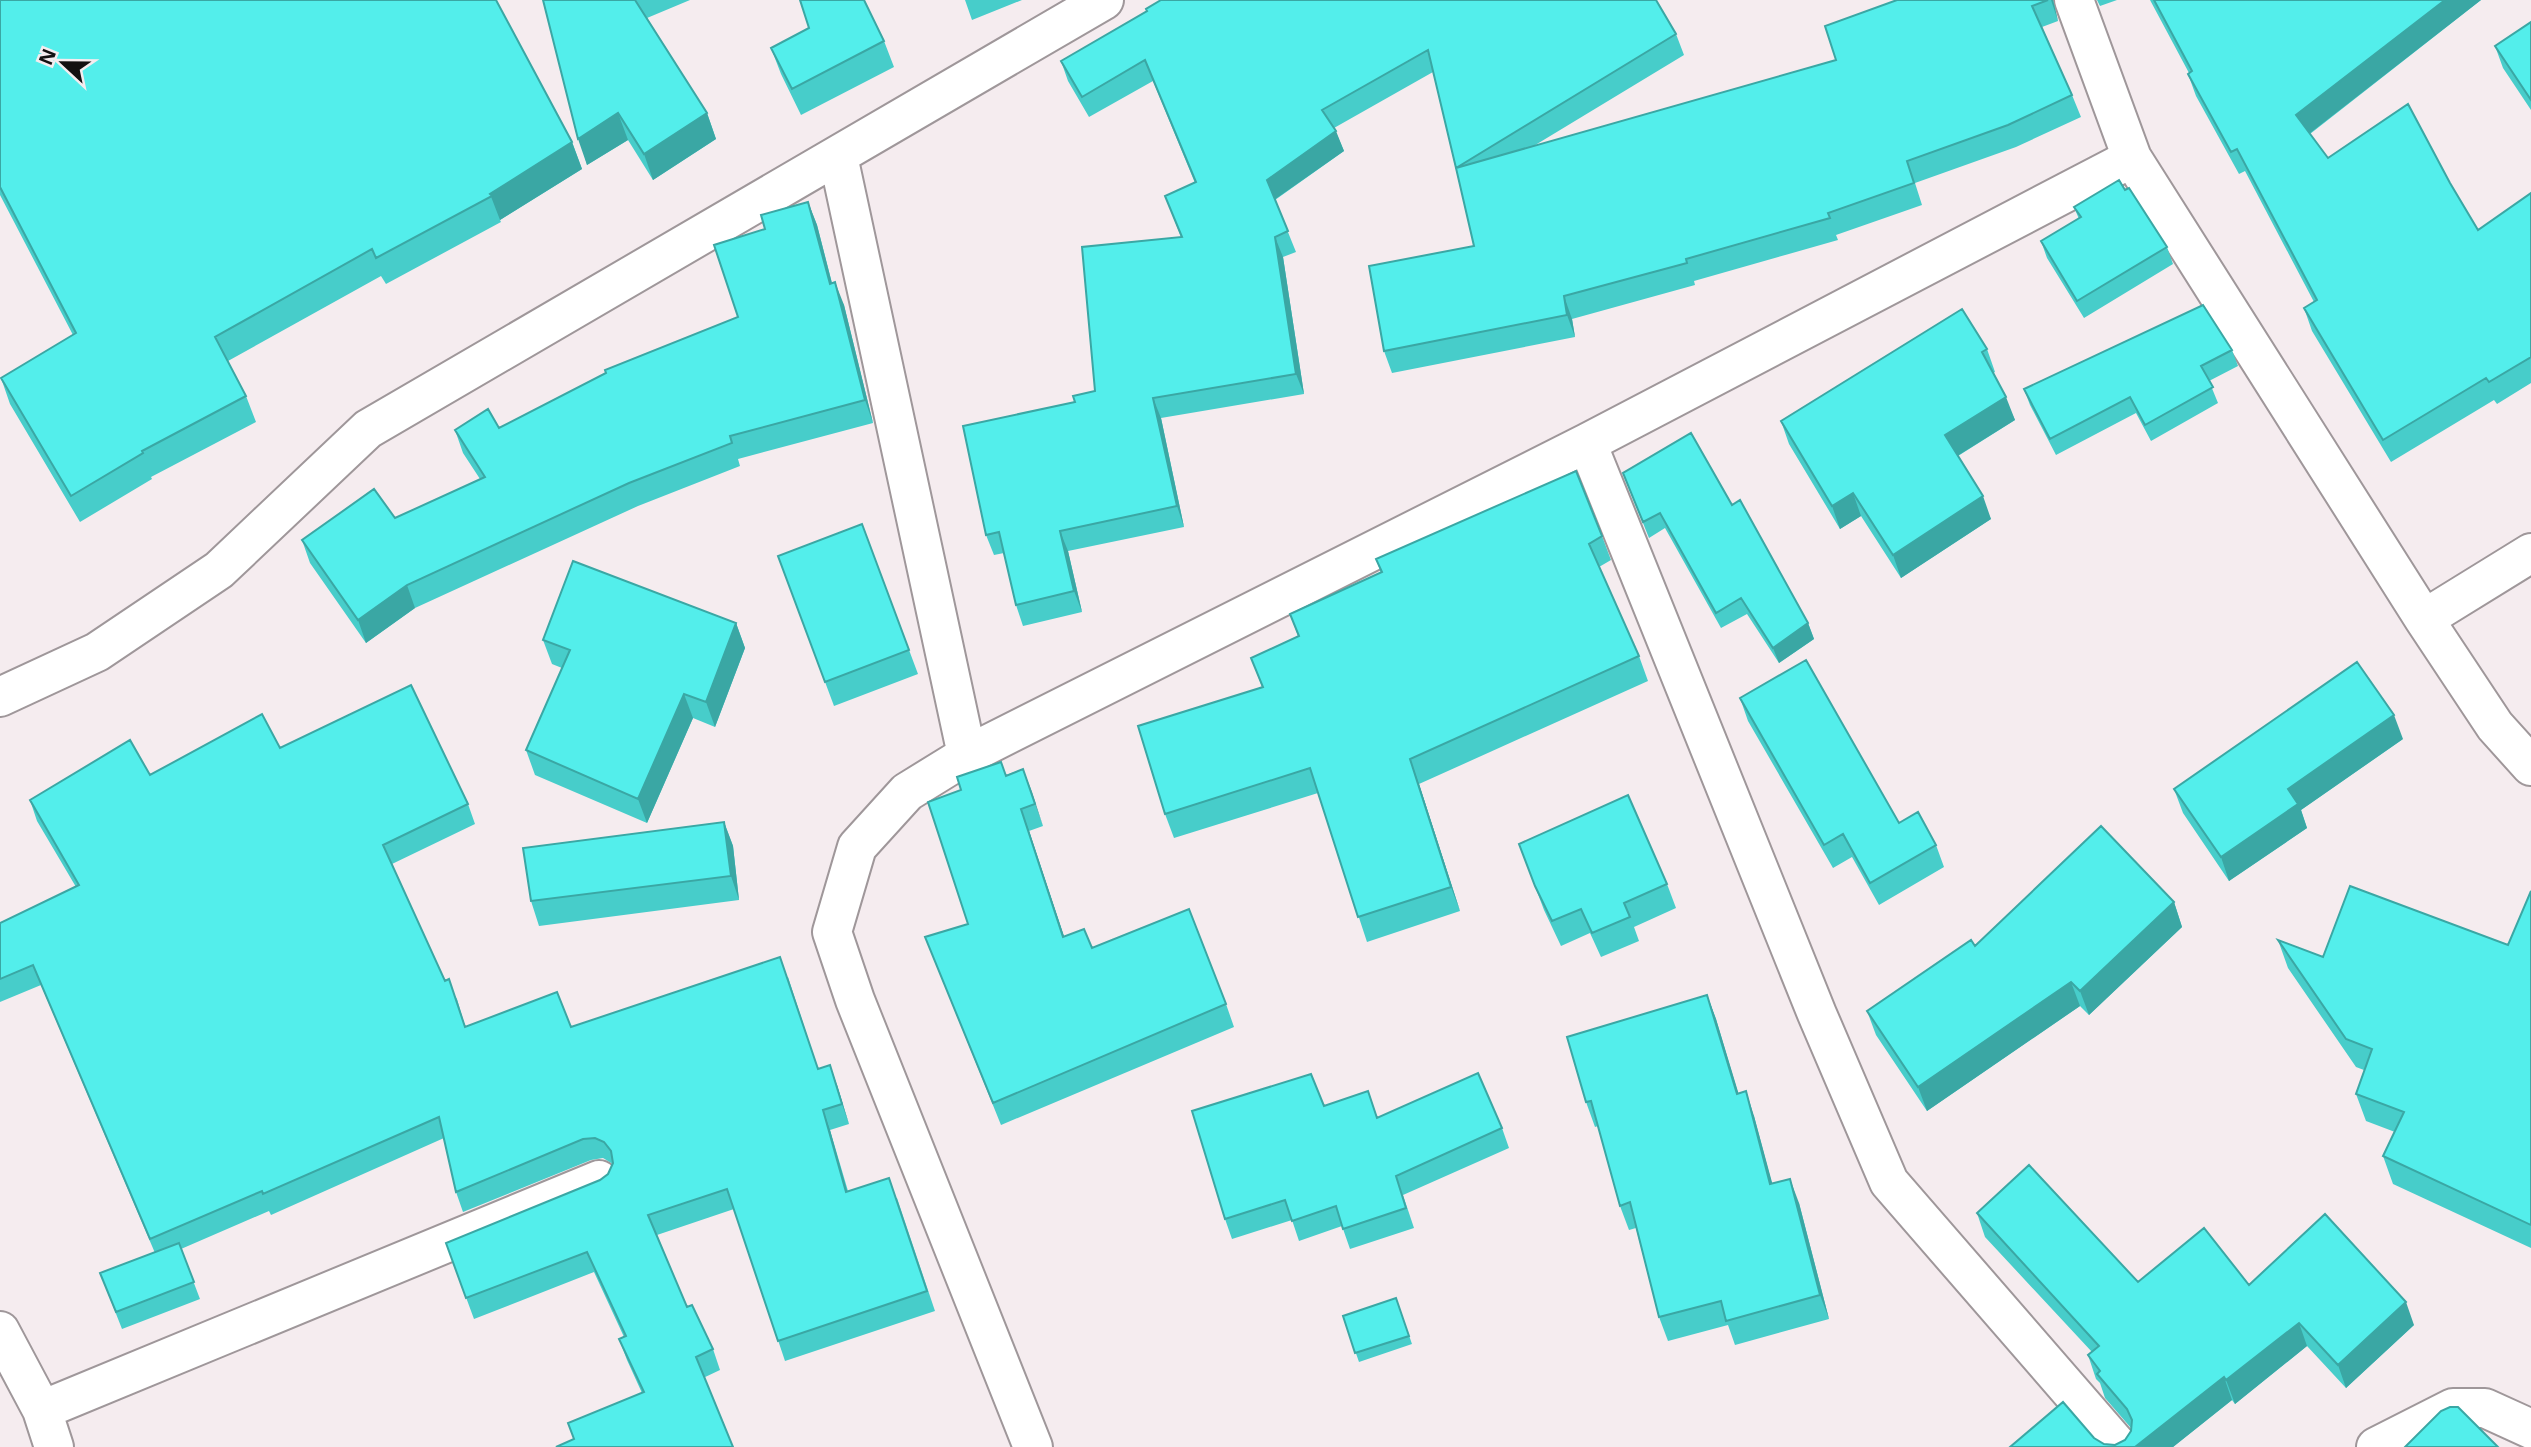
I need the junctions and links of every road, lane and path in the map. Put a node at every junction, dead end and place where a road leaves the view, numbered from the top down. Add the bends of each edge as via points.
1 (1104, 0) edge
2 (2074, 0) edge
3 (838, 156) junction
4 (2132, 158) junction
5 (1587, 443) junction
6 (2531, 553) edge
7 (2424, 619) junction
8 (0, 697) edge
9 (967, 755) junction
10 (2531, 766) edge
11 (599, 1180) edge
12 (0, 1331) edge
13 (42, 1410) junction
14 (2531, 1429) edge
15 (54, 1447) edge
16 (1032, 1447) edge
17 (2119, 1447) edge
18 (2376, 1447) edge

1 - 3 street
2 - 4 street
3 - 8 street via 368,429 219,570 97,652
3 - 9 street
4 - 5 street
4 - 7 street
5 - 9 street
5 - 17 street via 1889,1182
6 - 7 street
7 - 10 street via 2495,726
9 - 16 street via 906,792 857,847 832,932
11 - 13 street
12 - 13 street
13 - 15 street
14 - 18 street via 2485,1408 2453,1408

